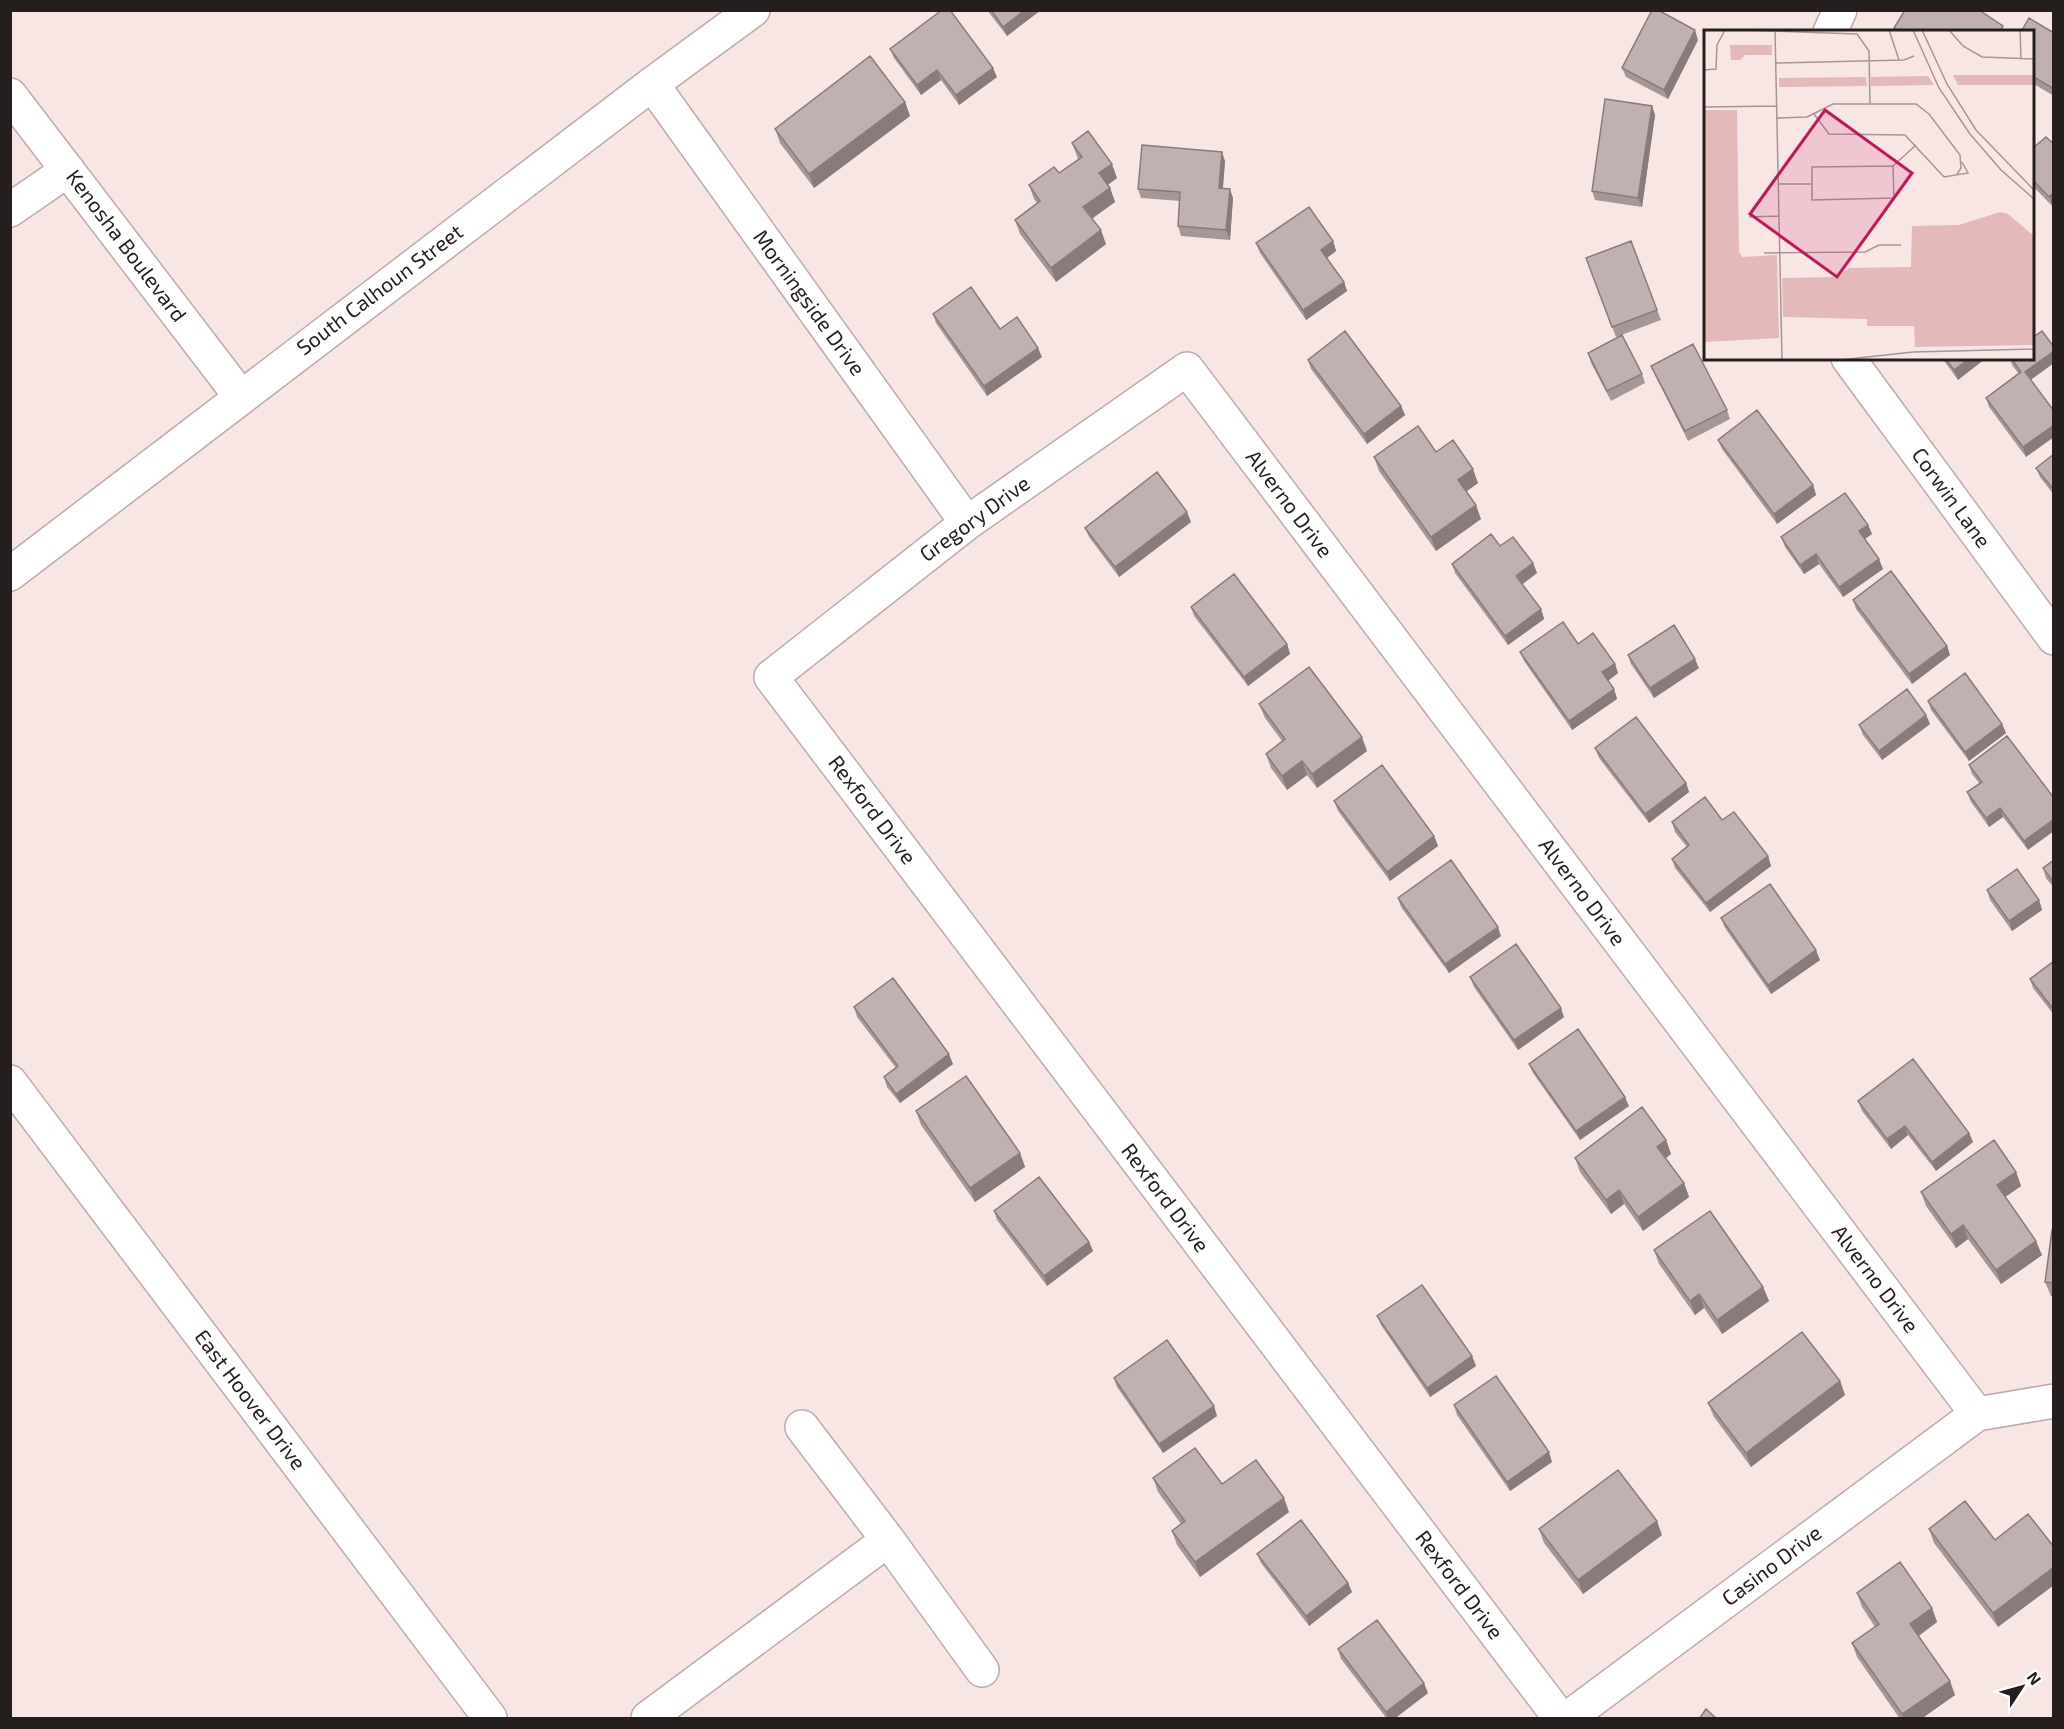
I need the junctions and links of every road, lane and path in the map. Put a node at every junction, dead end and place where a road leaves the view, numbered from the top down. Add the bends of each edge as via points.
1 (753, 10) edge
2 (1840, 10) edge
3 (1831, 30) edge
4 (652, 84) junction
5 (10, 95) edge
6 (68, 170) junction
7 (10, 210) edge
8 (1849, 360) edge
9 (1186, 369) joint
10 (241, 396) junction
11 (967, 522) junction
12 (10, 574) edge
13 (2054, 638) edge
14 (771, 677) joint
15 (10, 1082) edge
16 (2054, 1401) edge
17 (1977, 1414) junction
18 (802, 1427) dead end
19 (888, 1540) junction
20 (982, 1670) dead end
21 (479, 1715) edge
22 (648, 1719) edge
23 (1560, 1719) edge
24 (1568, 1719) edge

1 - 4 street, South Calhoun Street
2 - 3 street
4 - 10 street, South Calhoun Street
4 - 11 street, Morningside Drive
5 - 6 street, Kenosha Boulevard
6 - 7 street
6 - 10 street, Kenosha Boulevard
8 - 13 street, Corwin Lane
9 - 11 street, Gregory Drive
9 - 17 street, Alverno Drive
10 - 12 street, South Calhoun Street
11 - 14 street, Gregory Drive
14 - 23 street, Rexford Drive
15 - 21 street, East Hoover Drive
16 - 17 street
17 - 24 street, Casino Drive
18 - 19 street
19 - 20 street
19 - 22 street

